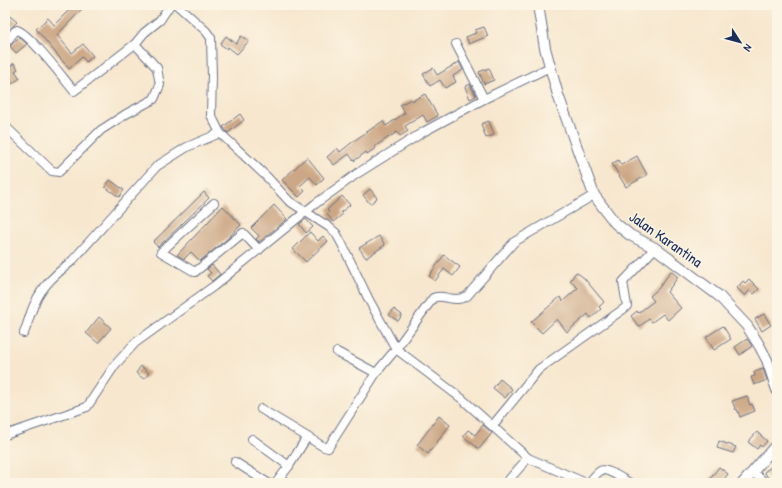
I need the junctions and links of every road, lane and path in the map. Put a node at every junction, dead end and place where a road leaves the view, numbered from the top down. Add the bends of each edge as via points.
1 (170, 5) edge
2 (177, 5) edge
3 (538, 5) edge
4 (5, 44) edge
5 (135, 44) junction
6 (456, 44) dead end
7 (550, 67) junction
8 (484, 99) junction
9 (5, 126) edge
10 (220, 133) junction
11 (594, 195) junction
12 (214, 203) dead end
13 (306, 211) junction
14 (655, 248) junction
15 (259, 250) junction
16 (24, 333) dead end
17 (396, 349) junction
18 (337, 352) dead end
19 (376, 373) junction
20 (777, 390) edge
21 (261, 409) dead end
22 (493, 425) junction
23 (5, 435) edge
24 (307, 437) junction
25 (252, 439) dead end
26 (777, 444) edge
27 (528, 458) junction
28 (235, 462) dead end
29 (289, 466) junction
30 (753, 472) junction
31 (268, 483) edge
32 (276, 483) edge
33 (506, 483) edge
34 (586, 483) edge
35 (589, 483) edge
36 (630, 483) edge
37 (743, 483) edge
38 (765, 483) edge

1 - 5 street via 160,20 144,32
2 - 10 street via 211,38 211,115
3 - 7 street, Jalan Karantina
4 - 5 street via 15,31 21,32 74,91
5 - 9 street via 156,68 160,85 154,99 101,130 59,172 52,171
6 - 8 street
7 - 8 street
7 - 11 street, Jalan Karantina
8 - 13 street via 392,151
10 - 13 street via 289,201
10 - 16 street via 187,147 157,166 72,261 47,285 35,302
11 - 14 street, Jalan Karantina via 615,223 630,235
11 - 17 street via 514,242 467,296 460,300 435,297
12 - 15 street via 161,252 195,272 243,233
13 - 15 street
13 - 17 street via 329,227 342,244
14 - 20 street, Jalan Karantina via 720,296 747,326 760,345
14 - 22 street via 623,282 627,306 539,369
15 - 23 street via 135,343 115,365 87,407
17 - 19 street
17 - 22 street
18 - 19 street
19 - 24 street via 328,448
21 - 24 street
22 - 27 street
24 - 29 street
25 - 29 street
26 - 30 street
27 - 33 street
27 - 34 street
28 - 31 street
29 - 32 street
30 - 37 street
30 - 38 street
35 - 36 street via 604,470

